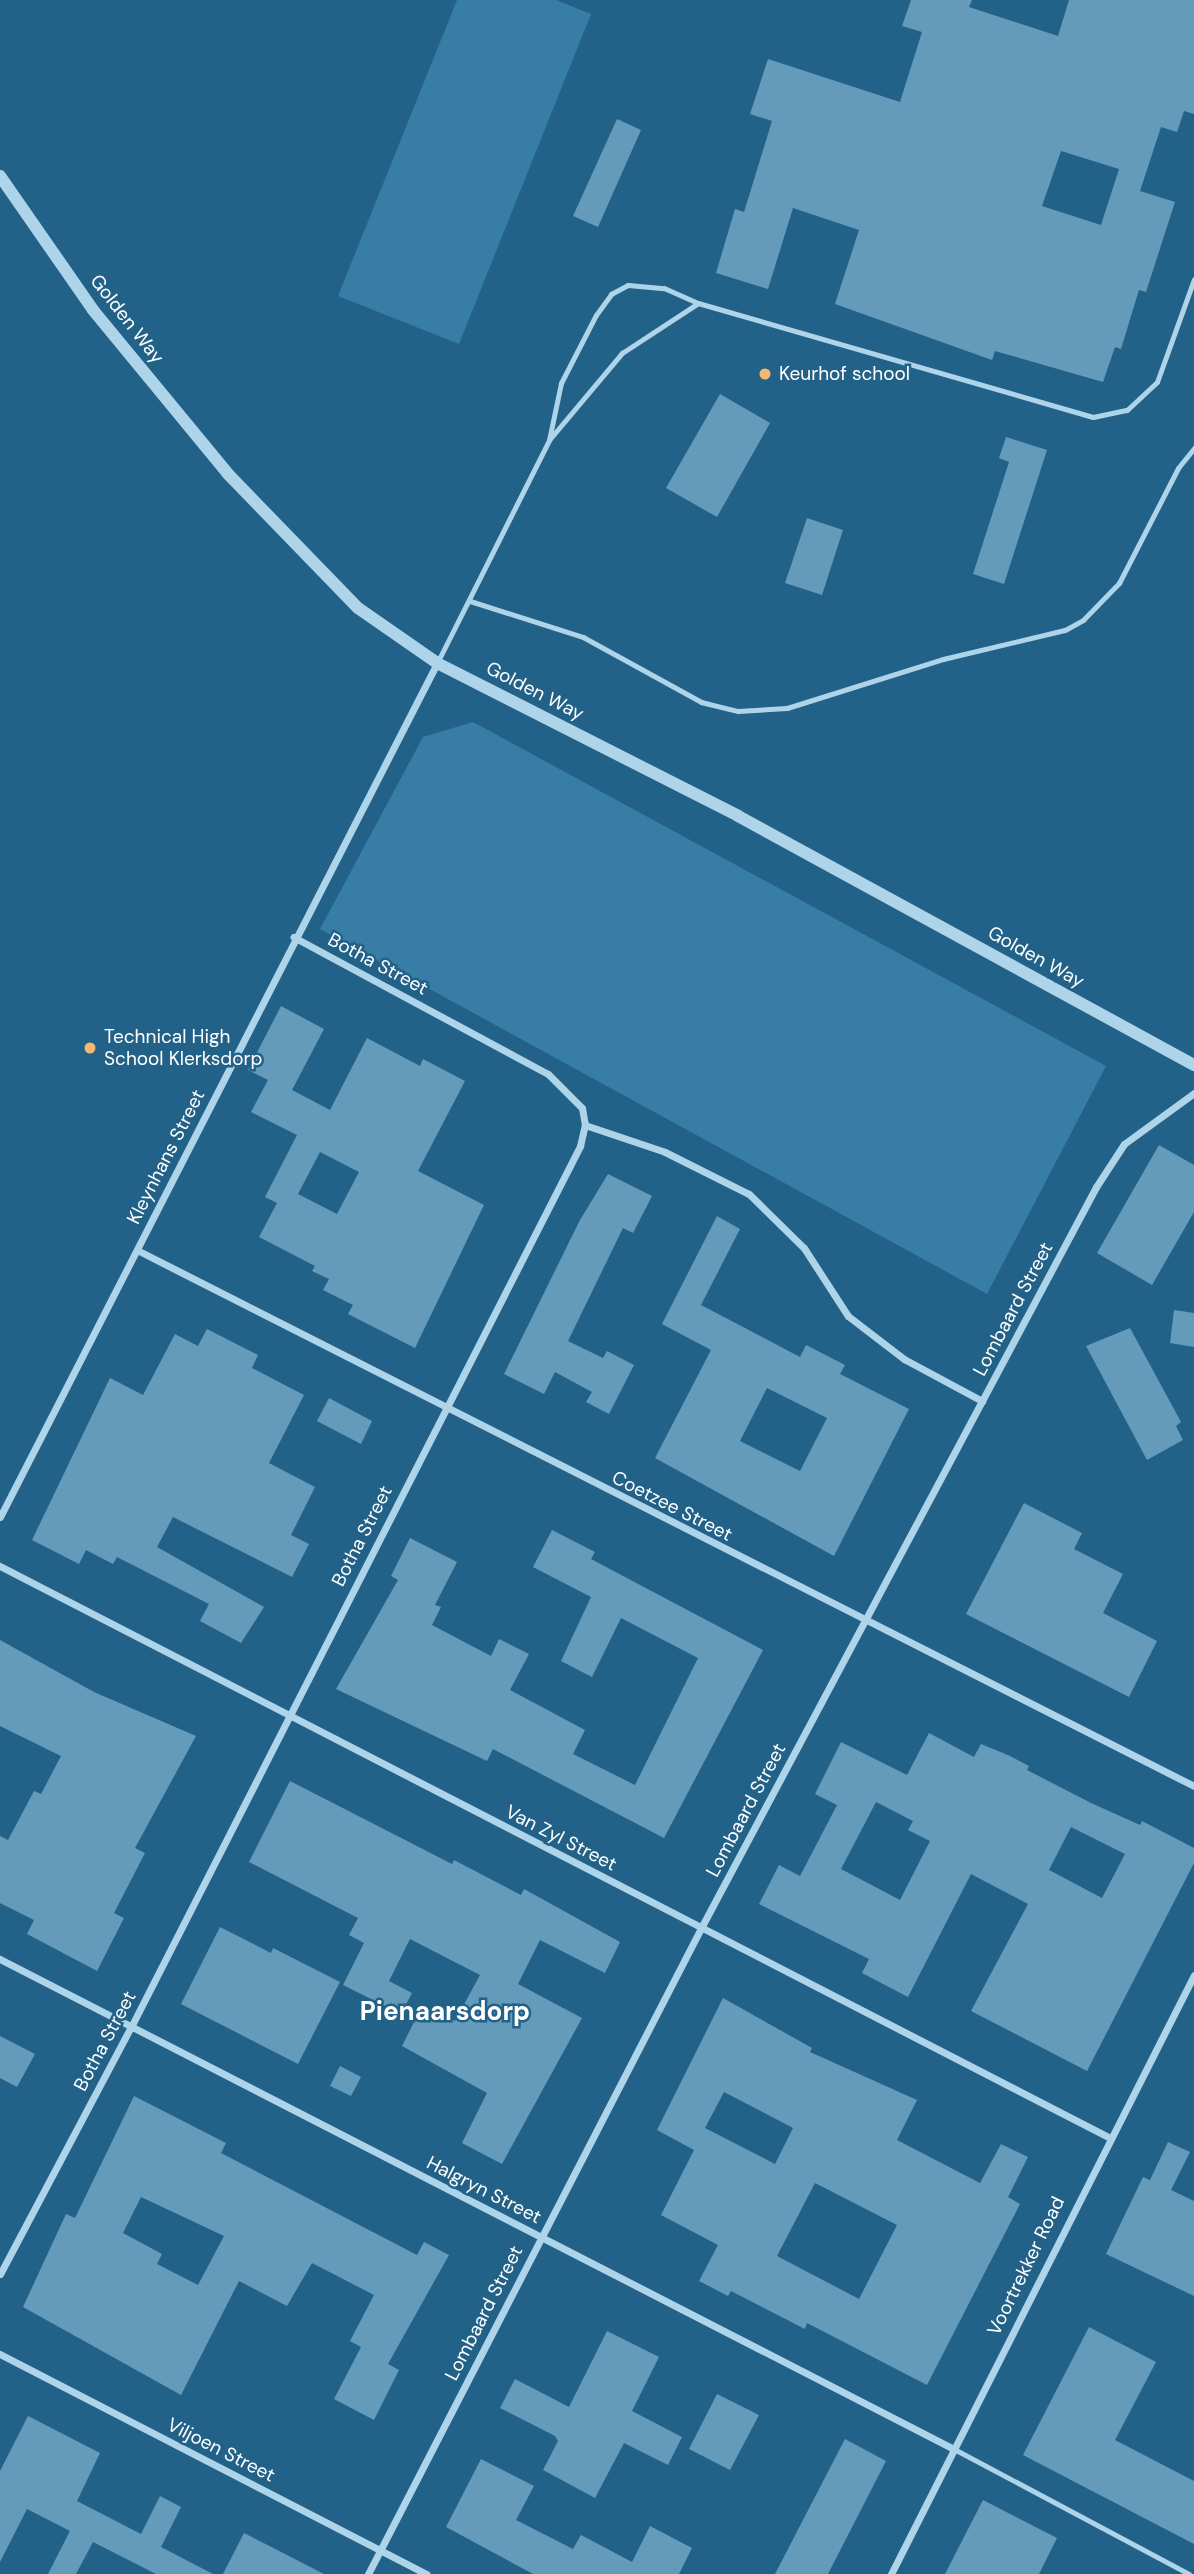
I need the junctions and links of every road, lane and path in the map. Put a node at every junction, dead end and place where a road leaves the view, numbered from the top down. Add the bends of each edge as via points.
1 (0, 177) edge
2 (1194, 279) edge
3 (698, 303) junction
4 (550, 440) junction
5 (1194, 448) edge
6 (470, 601) junction
7 (437, 663) junction
8 (295, 937) junction
9 (1194, 1065) edge
10 (1194, 1093) edge
11 (585, 1125) junction
12 (136, 1250) junction
13 (982, 1401) junction
14 (444, 1408) junction
15 (0, 1517) edge
16 (0, 1566) edge
17 (864, 1621) junction
18 (288, 1715) junction
19 (1194, 1786) edge
20 (701, 1928) junction
21 (0, 1959) edge
22 (1194, 1975) edge
23 (131, 2026) junction
24 (1108, 2137) junction
25 (541, 2236) junction
26 (0, 2274) edge
27 (0, 2354) edge
28 (954, 2449) junction
29 (380, 2550) junction
30 (368, 2574) edge
31 (427, 2574) edge
32 (891, 2574) edge
33 (1189, 2574) edge

1 - 7 street, Golden Way via 93,310 228,474 358,608
2 - 3 lane via 1157,382 1127,410 1093,418
3 - 4 lane via 622,354
3 - 4 lane via 643,284 628,285 611,294 561,383
4 - 6 lane
5 - 6 lane via 1178,468 1119,583 1083,620 1065,630 943,659 787,708 738,711 701,702 583,637
6 - 7 lane
7 - 8 street, Kleynhans Street
7 - 9 street, Golden Way via 738,816
8 - 11 street, Botha Street via 548,1074 582,1108
8 - 12 street, Kleynhans Street
10 - 13 street, Lombaard Street via 1153,1118 1124,1144
11 - 13 street via 665,1152 749,1194 804,1248 848,1316 904,1359
11 - 14 street, Botha Street via 580,1146
12 - 14 street, Coetzee Street
12 - 15 street, Kleynhans Street
13 - 17 street, Lombaard Street
14 - 17 street, Coetzee Street
14 - 18 street, Botha Street
16 - 18 street, Van Zyl Street
17 - 19 street, Coetzee Street
17 - 20 street, Lombaard Street
18 - 20 street, Van Zyl Street
18 - 23 street, Botha Street
20 - 24 street, Van Zyl Street
20 - 25 street, Lombaard Street
21 - 23 street, Halgryn Street
22 - 24 street, Voortrekker Road
23 - 25 street, Halgryn Street
23 - 26 street, Botha Street
24 - 28 street, Voortrekker Road
25 - 28 street, Halgryn Street
25 - 29 street, Lombaard Street
27 - 29 street, Viljoen Street
28 - 32 street, Voortrekker Road
28 - 33 lane
29 - 30 street, Lombaard Street
29 - 31 street, Viljoen Street

